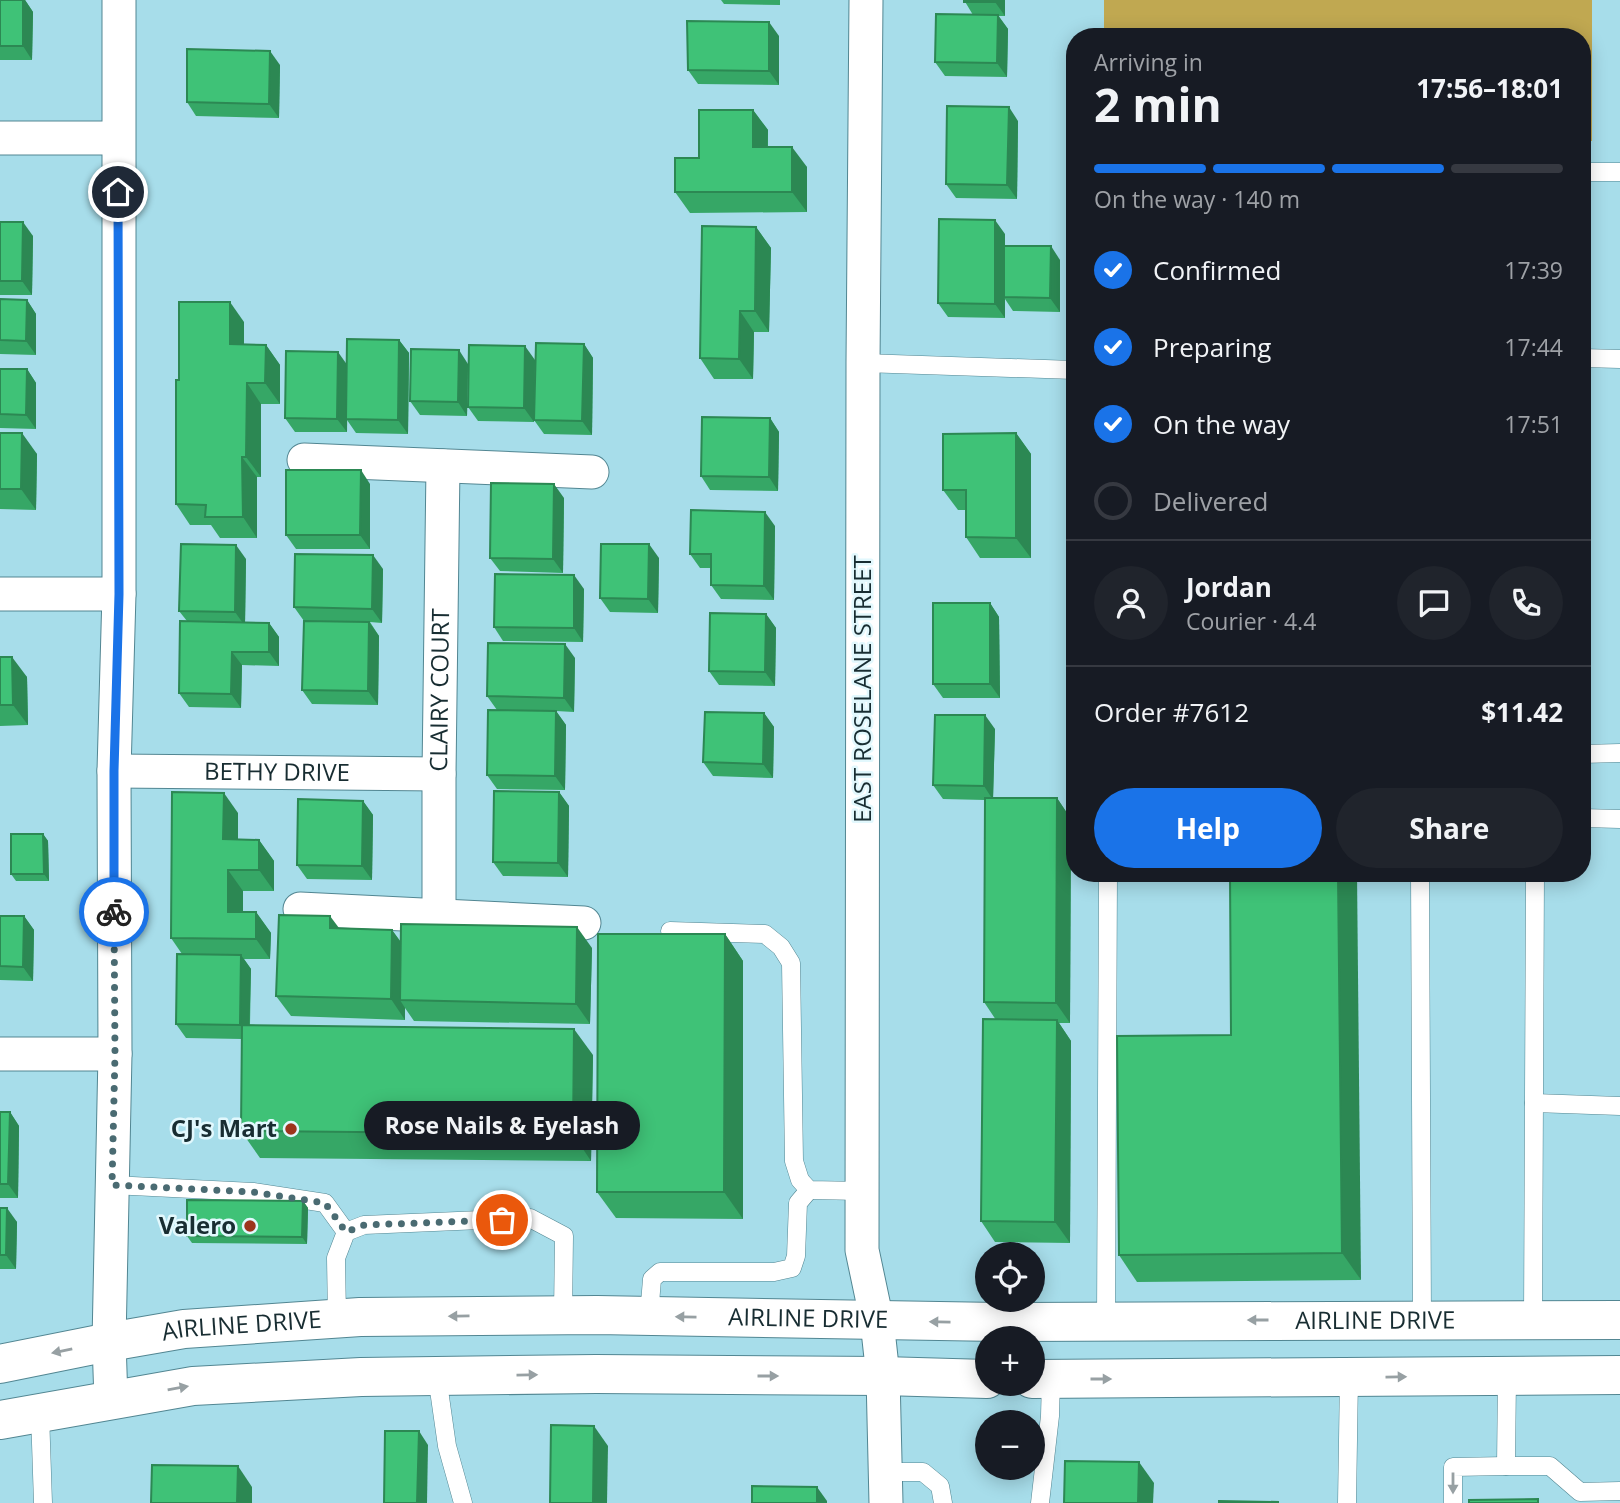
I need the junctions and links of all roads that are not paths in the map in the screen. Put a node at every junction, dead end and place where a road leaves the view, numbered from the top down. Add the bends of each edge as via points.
1 (118, 0) edge
2 (866, 0) edge
3 (0, 138) edge
4 (118, 138) junction
5 (1591, 172) edge
6 (1620, 172) edge
7 (1591, 358) edge
8 (1620, 359) edge
9 (863, 363) junction
10 (1066, 370) edge
11 (304, 460) dead end
12 (443, 466) junction
13 (592, 472) dead end
14 (0, 594) edge
15 (119, 594) junction
16 (1620, 753) edge
17 (1591, 754) edge
18 (114, 771) junction
19 (439, 774) junction
20 (1591, 818) edge
21 (1620, 819) edge
22 (1108, 882) edge
23 (1420, 882) edge
24 (1535, 882) edge
25 (300, 909) dead end
26 (439, 916) junction
27 (584, 923) dead end
28 (670, 931) edge
29 (0, 1054) edge
30 (115, 1054) junction
31 (1534, 1103) junction
32 (1620, 1106) edge
33 (112, 1185) junction
34 (809, 1190) junction
35 (862, 1191) junction
36 (346, 1232) junction
37 (563, 1315) junction
38 (649, 1316) junction
39 (337, 1318) junction
40 (1422, 1320) junction
41 (1534, 1320) junction
42 (1620, 1320) edge
43 (877, 1321) junction
44 (1106, 1321) junction
45 (109, 1342) junction
46 (0, 1364) edge
47 (1620, 1375) edge
48 (437, 1376) junction
49 (883, 1376) junction
50 (1507, 1376) junction
51 (1349, 1377) junction
52 (975, 1379) edge
53 (1045, 1379) edge
54 (1045, 1393) edge
55 (111, 1400) junction
56 (40, 1413) junction
57 (0, 1420) edge
58 (1506, 1466) junction
59 (886, 1488) edge
60 (1620, 1491) edge
61 (43, 1503) edge
62 (463, 1503) edge
63 (943, 1503) edge
64 (1040, 1503) edge
65 (1347, 1503) edge
66 (1453, 1503) edge

1 - 4 street
2 - 9 street, EAST ROSELANE STREET
3 - 4 street
4 - 15 street
5 - 6 lane
7 - 8 lane
9 - 10 lane
9 - 35 street, EAST ROSELANE STREET
11 - 12 street
12 - 13 street
12 - 19 street, CLAIRY COURT
14 - 15 street
15 - 18 street
16 - 17 lane
18 - 19 street, BETHY DRIVE
18 - 30 street
19 - 26 street, CLAIRY COURT
20 - 21 lane
22 - 44 lane
23 - 40 lane
24 - 31 lane
25 - 26 street
26 - 27 street
28 - 34 lane via 765,934 791,963 793,1161
29 - 30 street
30 - 33 street
31 - 32 lane
31 - 41 lane
33 - 36 lane via 253,1192 325,1203
33 - 45 street
34 - 35 lane
34 - 38 lane via 798,1203 792,1268 660,1272 652,1279
35 - 43 street, EAST ROSELANE STREET via 862,1250
36 - 37 lane via 364,1225 530,1218 564,1236
36 - 39 lane via 336,1258
37 - 38 main road, AIRLINE DRIVE
37 -> 39 main road, AIRLINE DRIVE
43 -> 38 main road, AIRLINE DRIVE
39 - 45 main road, AIRLINE DRIVE via 184,1329
40 - 41 main road, AIRLINE DRIVE
40 -> 44 main road, AIRLINE DRIVE
41 - 42 main road, AIRLINE DRIVE
44 -> 43 main road, AIRLINE DRIVE
43 - 49 street, EAST ROSELANE STREET
45 -> 46 main road, AIRLINE DRIVE
45 - 55 street
47 - 50 main road
48 -> 49 main road
55 -> 48 main road via 193,1386
48 - 62 lane via 447,1446
49 - 52 main road
49 - 59 street, EAST ROSELANE STREET
51 -> 50 main road
50 - 58 lane
53 -> 51 main road
51 - 65 lane
54 - 64 lane via 1050,1416
55 - 56 main road
56 - 57 main road
56 - 61 lane
58 - 60 lane via 1550,1465 1580,1492
58 -> 66 lane via 1453,1467
59 - 63 lane via 923,1472 940,1486

